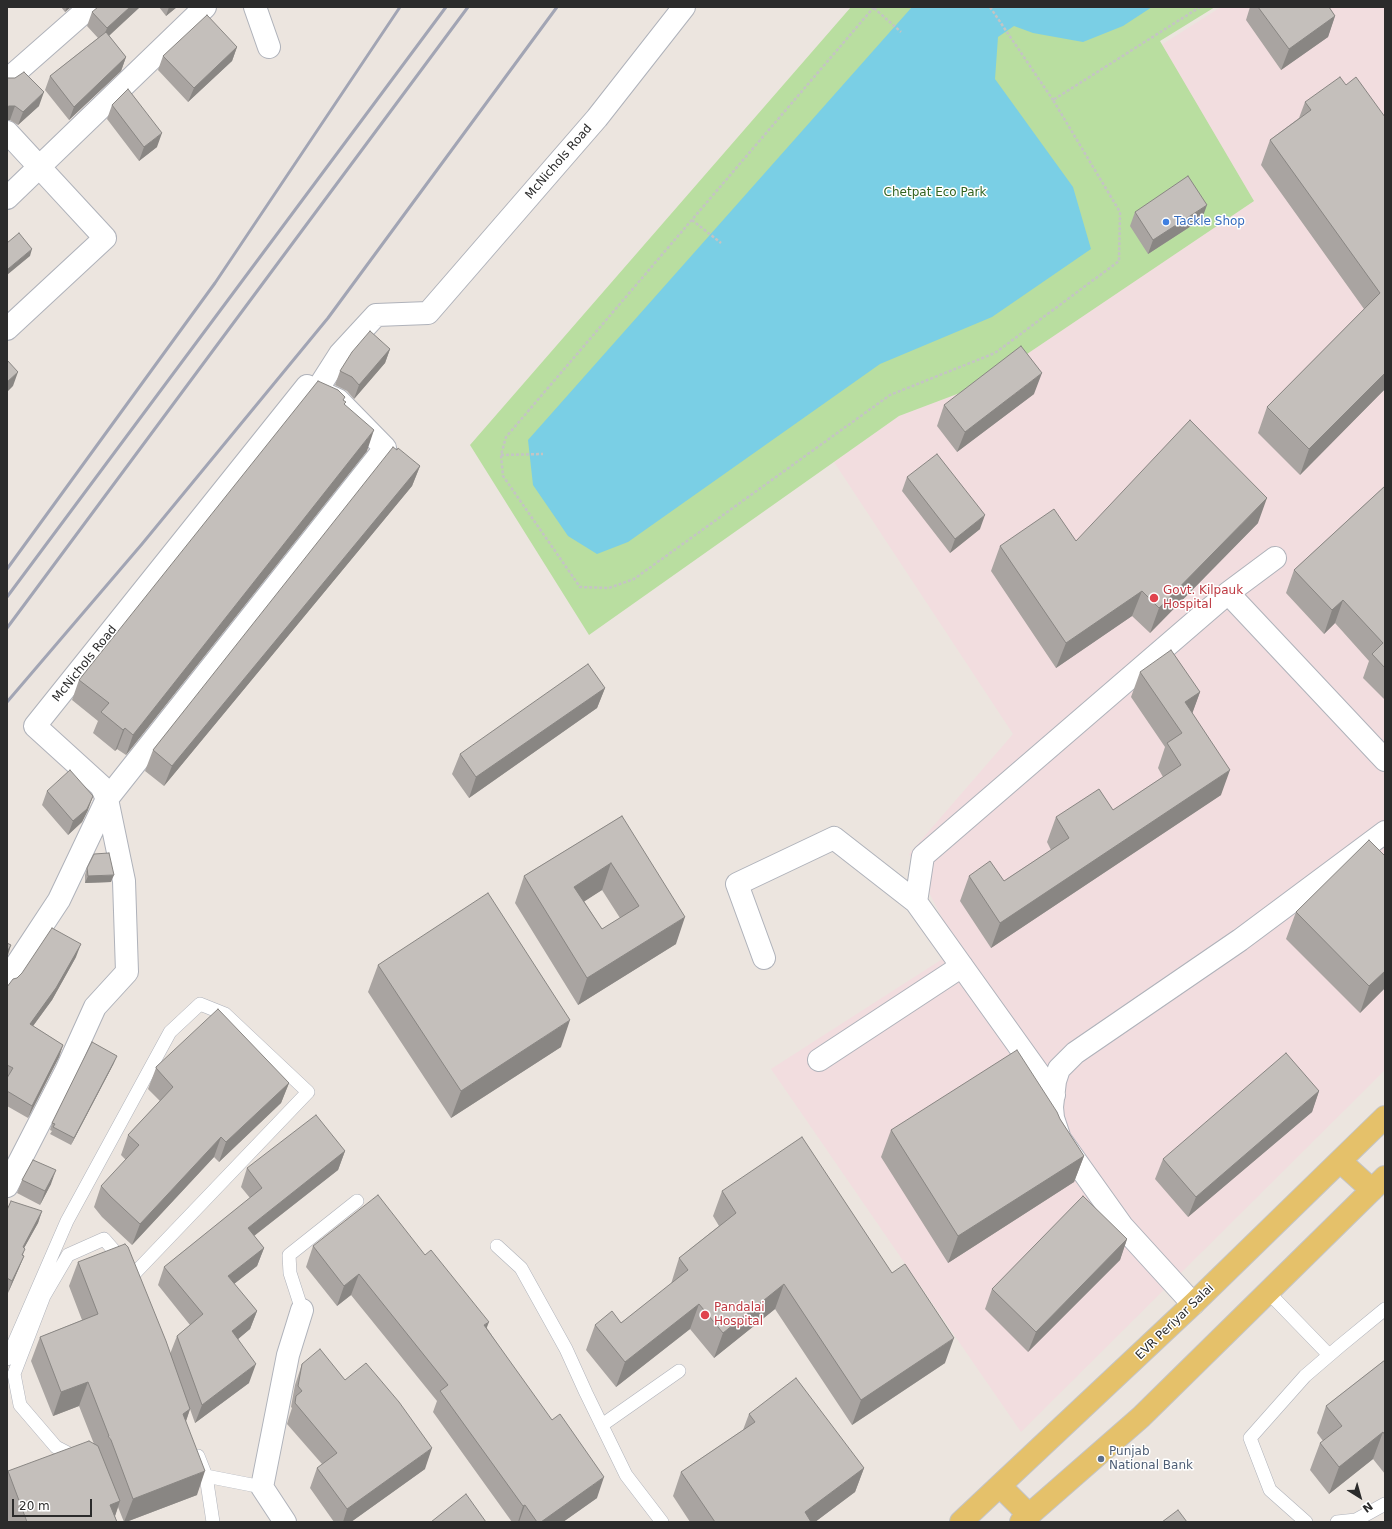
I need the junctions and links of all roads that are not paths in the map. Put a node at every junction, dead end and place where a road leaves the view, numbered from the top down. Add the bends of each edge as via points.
1 (90, 7) edge
2 (205, 7) edge
3 (255, 7) edge
4 (684, 7) edge
5 (269, 47) dead end
6 (7, 80) edge
7 (7, 132) edge
8 (41, 167) junction
9 (7, 198) edge
10 (7, 329) edge
11 (317, 390) junction
12 (1276, 558) dead end
13 (1228, 593) junction
14 (1385, 760) edge
15 (107, 799) junction
16 (1385, 832) edge
17 (916, 902) junction
18 (764, 958) dead end
19 (962, 966) junction
20 (7, 979) edge
21 (819, 1060) dead end
22 (1054, 1095) junction
23 (1385, 1118) edge
24 (1340, 1161) junction
25 (1378, 1184) edge
26 (7, 1186) edge
27 (357, 1200) dead end
28 (497, 1246) dead end
29 (133, 1274) junction
30 (139, 1289) edge
31 (1268, 1292) junction
32 (1193, 1304) junction
33 (1385, 1309) edge
34 (302, 1310) joint
35 (1329, 1355) junction
36 (7, 1359) edge
37 (679, 1371) dead end
38 (602, 1425) junction
39 (195, 1446) edge
40 (88, 1463) edge
41 (206, 1476) junction
42 (1000, 1486) junction
43 (262, 1487) junction
44 (1385, 1504) edge
45 (1025, 1519) edge
46 (213, 1522) edge
47 (286, 1522) edge
48 (662, 1522) edge
49 (961, 1522) edge
50 (1306, 1522) edge
51 (1336, 1522) edge

1 - 6 street
2 - 8 street
3 - 5 street
4 - 11 street, McNichols Road via 597,118 428,313 376,315 340,354
7 - 8 street
8 - 9 street
8 - 10 street via 106,238
11 - 15 street via 338,400 385,448
11 - 15 street, McNichols Road via 307,386 35,726 101,786
12 - 13 street
13 - 14 street
13 - 17 street via 922,856
15 - 20 street via 59,900
15 - 26 street via 124,881 127,972 95,1007 66,1071
16 - 22 street via 1240,940 1075,1053 1059,1069
17 - 18 street via 834,838 737,884
17 - 19 street
19 - 21 street
19 - 22 street
22 - 32 street via 1053,1118 1060,1138 1122,1226
23 - 24 main road, EVR Periyar Salai
24 - 25 main road
24 - 32 main road, EVR Periyar Salai
25 - 31 main road
27 - 34 lane via 288,1255 290,1273
28 - 38 lane via 521,1268 566,1349
29 - 30 lane
29 - 36 lane via 308,1092 225,1014 200,1004 170,1032 67,1221
29 - 40 lane via 104,1239 68,1255 44,1296 14,1374 20,1405 56,1447
31 - 35 lane
31 - 45 main road via 1141,1417
32 - 42 main road, EVR Periyar Salai
33 - 35 lane
34 - 43 street via 288,1355
35 - 50 lane via 1306,1376 1250,1438 1270,1490
37 - 38 lane
38 - 48 lane via 626,1475
39 - 41 lane
41 - 43 lane
41 - 46 lane
42 - 45 main road
42 - 49 main road, EVR Periyar Salai
43 - 47 street
44 - 51 lane via 1356,1520

